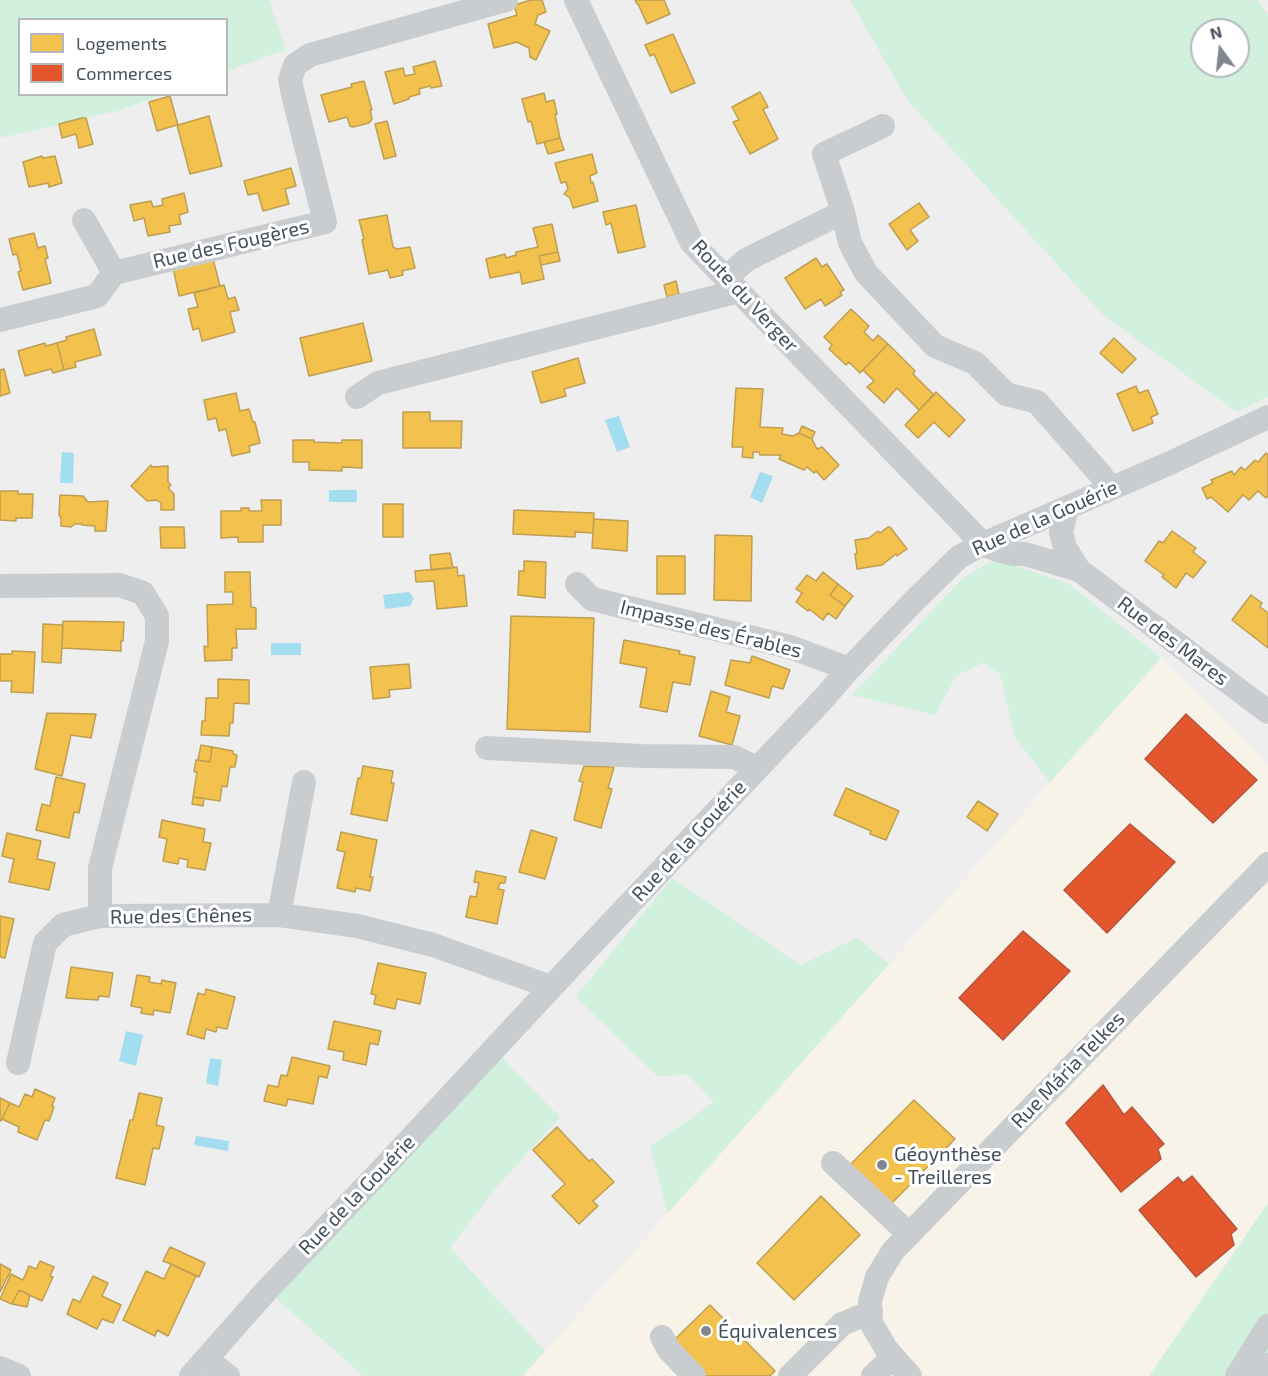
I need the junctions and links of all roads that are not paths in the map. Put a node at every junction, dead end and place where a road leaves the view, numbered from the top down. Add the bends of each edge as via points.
1 (506, 0) edge
2 (576, 0) edge
3 (883, 126) dead end
4 (843, 212) junction
5 (84, 220) dead end
6 (114, 273) junction
7 (732, 285) junction
8 (0, 320) edge
9 (357, 397) dead end
10 (1268, 417) edge
11 (1110, 489) junction
12 (1067, 508) junction
13 (982, 544) junction
14 (1078, 570) junction
15 (577, 584) dead end
16 (0, 586) edge
17 (849, 669) junction
18 (1268, 712) edge
19 (488, 748) dead end
20 (758, 768) junction
21 (304, 782) dead end
22 (1268, 864) edge
23 (279, 915) junction
24 (100, 916) junction
25 (551, 987) junction
26 (18, 1063) dead end
27 (833, 1163) dead end
28 (909, 1234) junction
29 (871, 1312) junction
30 (1268, 1326) edge
31 (662, 1336) dead end
32 (893, 1357) junction
33 (1268, 1365) edge
34 (198, 1367) edge
35 (0, 1368) edge
36 (20, 1376) edge
37 (228, 1376) edge
38 (694, 1376) edge
39 (790, 1376) edge
40 (873, 1376) edge
41 (910, 1376) edge
42 (1237, 1376) edge
43 (1261, 1376) edge

1 - 6 street, Rue des Fougères via 310,55 295,65 290,80 325,222
2 - 7 street, Route du Verger via 692,243
3 - 4 street via 824,154
4 - 7 street via 746,260
4 - 11 street via 850,243 866,273 927,338 935,346 975,363 1006,394 1037,402
5 - 6 street
6 - 8 street via 97,296
7 - 9 street via 378,383
7 - 13 street, Route du Verger
10 - 11 street, Rue de la Gouérie
11 - 12 street, Rue de la Gouérie
12 - 13 street, Rue de la Gouérie
12 - 14 street, Rue des Mares via 1061,532
13 - 14 street, Rue des Mares
13 - 17 street, Rue de la Gouérie via 959,557
14 - 18 street, Rue des Mares
15 - 17 street, Impasse des Érables via 592,599 790,647
16 - 24 street, Rue des Chênes via 118,585 143,593 157,616 157,641 100,868
17 - 20 street, Rue de la Gouérie
19 - 20 street via 734,757
20 - 25 street, Rue de la Gouérie
21 - 23 street
22 - 28 street, Rue Mária Telkes
23 - 24 street, Rue des Chênes
23 - 25 street, Rue des Chênes via 357,926 433,945
24 - 26 street via 63,925 45,944
25 - 34 street, Rue de la Gouérie
27 - 28 street
28 - 29 street, Rue Mária Telkes via 877,1277 870,1300
29 - 32 street, Rue Mária Telkes via 872,1323
29 - 39 street via 842,1324
30 - 42 street
31 - 38 street via 669,1350
32 - 40 street
32 - 41 street, Rue Mária Telkes
33 - 43 street
34 - 37 street
35 - 36 street

